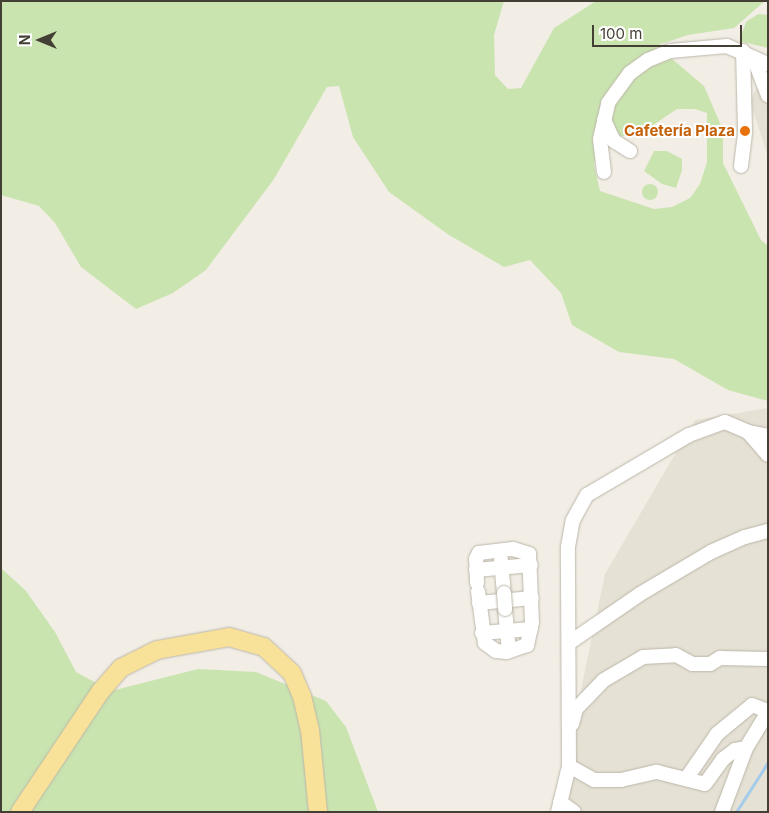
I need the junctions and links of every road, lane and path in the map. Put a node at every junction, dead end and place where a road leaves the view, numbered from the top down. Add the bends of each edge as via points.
1 (749, 55) junction
2 (768, 64) edge
3 (768, 95) edge
4 (604, 119) junction
5 (630, 151) dead end
6 (741, 166) dead end
7 (604, 172) dead end
8 (748, 432) junction
9 (768, 436) edge
10 (768, 455) edge
11 (768, 531) edge
12 (500, 550) junction
13 (531, 565) junction
14 (502, 568) junction
15 (477, 587) junction
16 (532, 598) junction
17 (531, 629) junction
18 (508, 632) junction
19 (482, 633) junction
20 (569, 643) junction
21 (509, 652) junction
22 (768, 659) edge
23 (768, 711) edge
24 (569, 737) junction
25 (746, 748) junction
26 (569, 766) junction
27 (686, 779) junction
28 (559, 807) edge
29 (20, 812) edge
30 (318, 812) edge
31 (574, 812) edge
32 (722, 812) edge

1 - 2 street
1 - 3 street
1 - 4 street via 727,46 670,51 648,60 630,73 617,90
1 - 6 street
4 - 5 street via 614,141
4 - 7 street via 600,139
8 - 9 street
8 - 10 street
8 - 20 street via 725,422 689,434 587,495 573,520 568,547
11 - 20 street via 745,536 711,552 640,594
12 - 13 street via 522,549 529,554
12 - 14 street
12 - 15 street via 479,553
13 - 14 street
13 - 16 street
14 - 15 street
14 - 18 street, bridge
15 - 16 street
15 - 19 street
16 - 17 street
17 - 18 street
17 - 21 street via 527,644
18 - 19 street
18 - 21 street
19 - 21 street via 490,649
20 - 24 street
22 - 24 street via 720,658 710,664 692,664 676,655 643,657 604,680 576,710
23 - 25 street
23 - 27 street via 752,705 718,734
24 - 26 street
25 - 27 street via 735,750 723,759 705,784
25 - 32 street
26 - 27 street via 594,780 621,780 657,772
26 - 28 street
28 - 31 street
29 - 30 main road via 100,692 121,668 158,650 229,637 256,643 273,653 295,678 310,730

